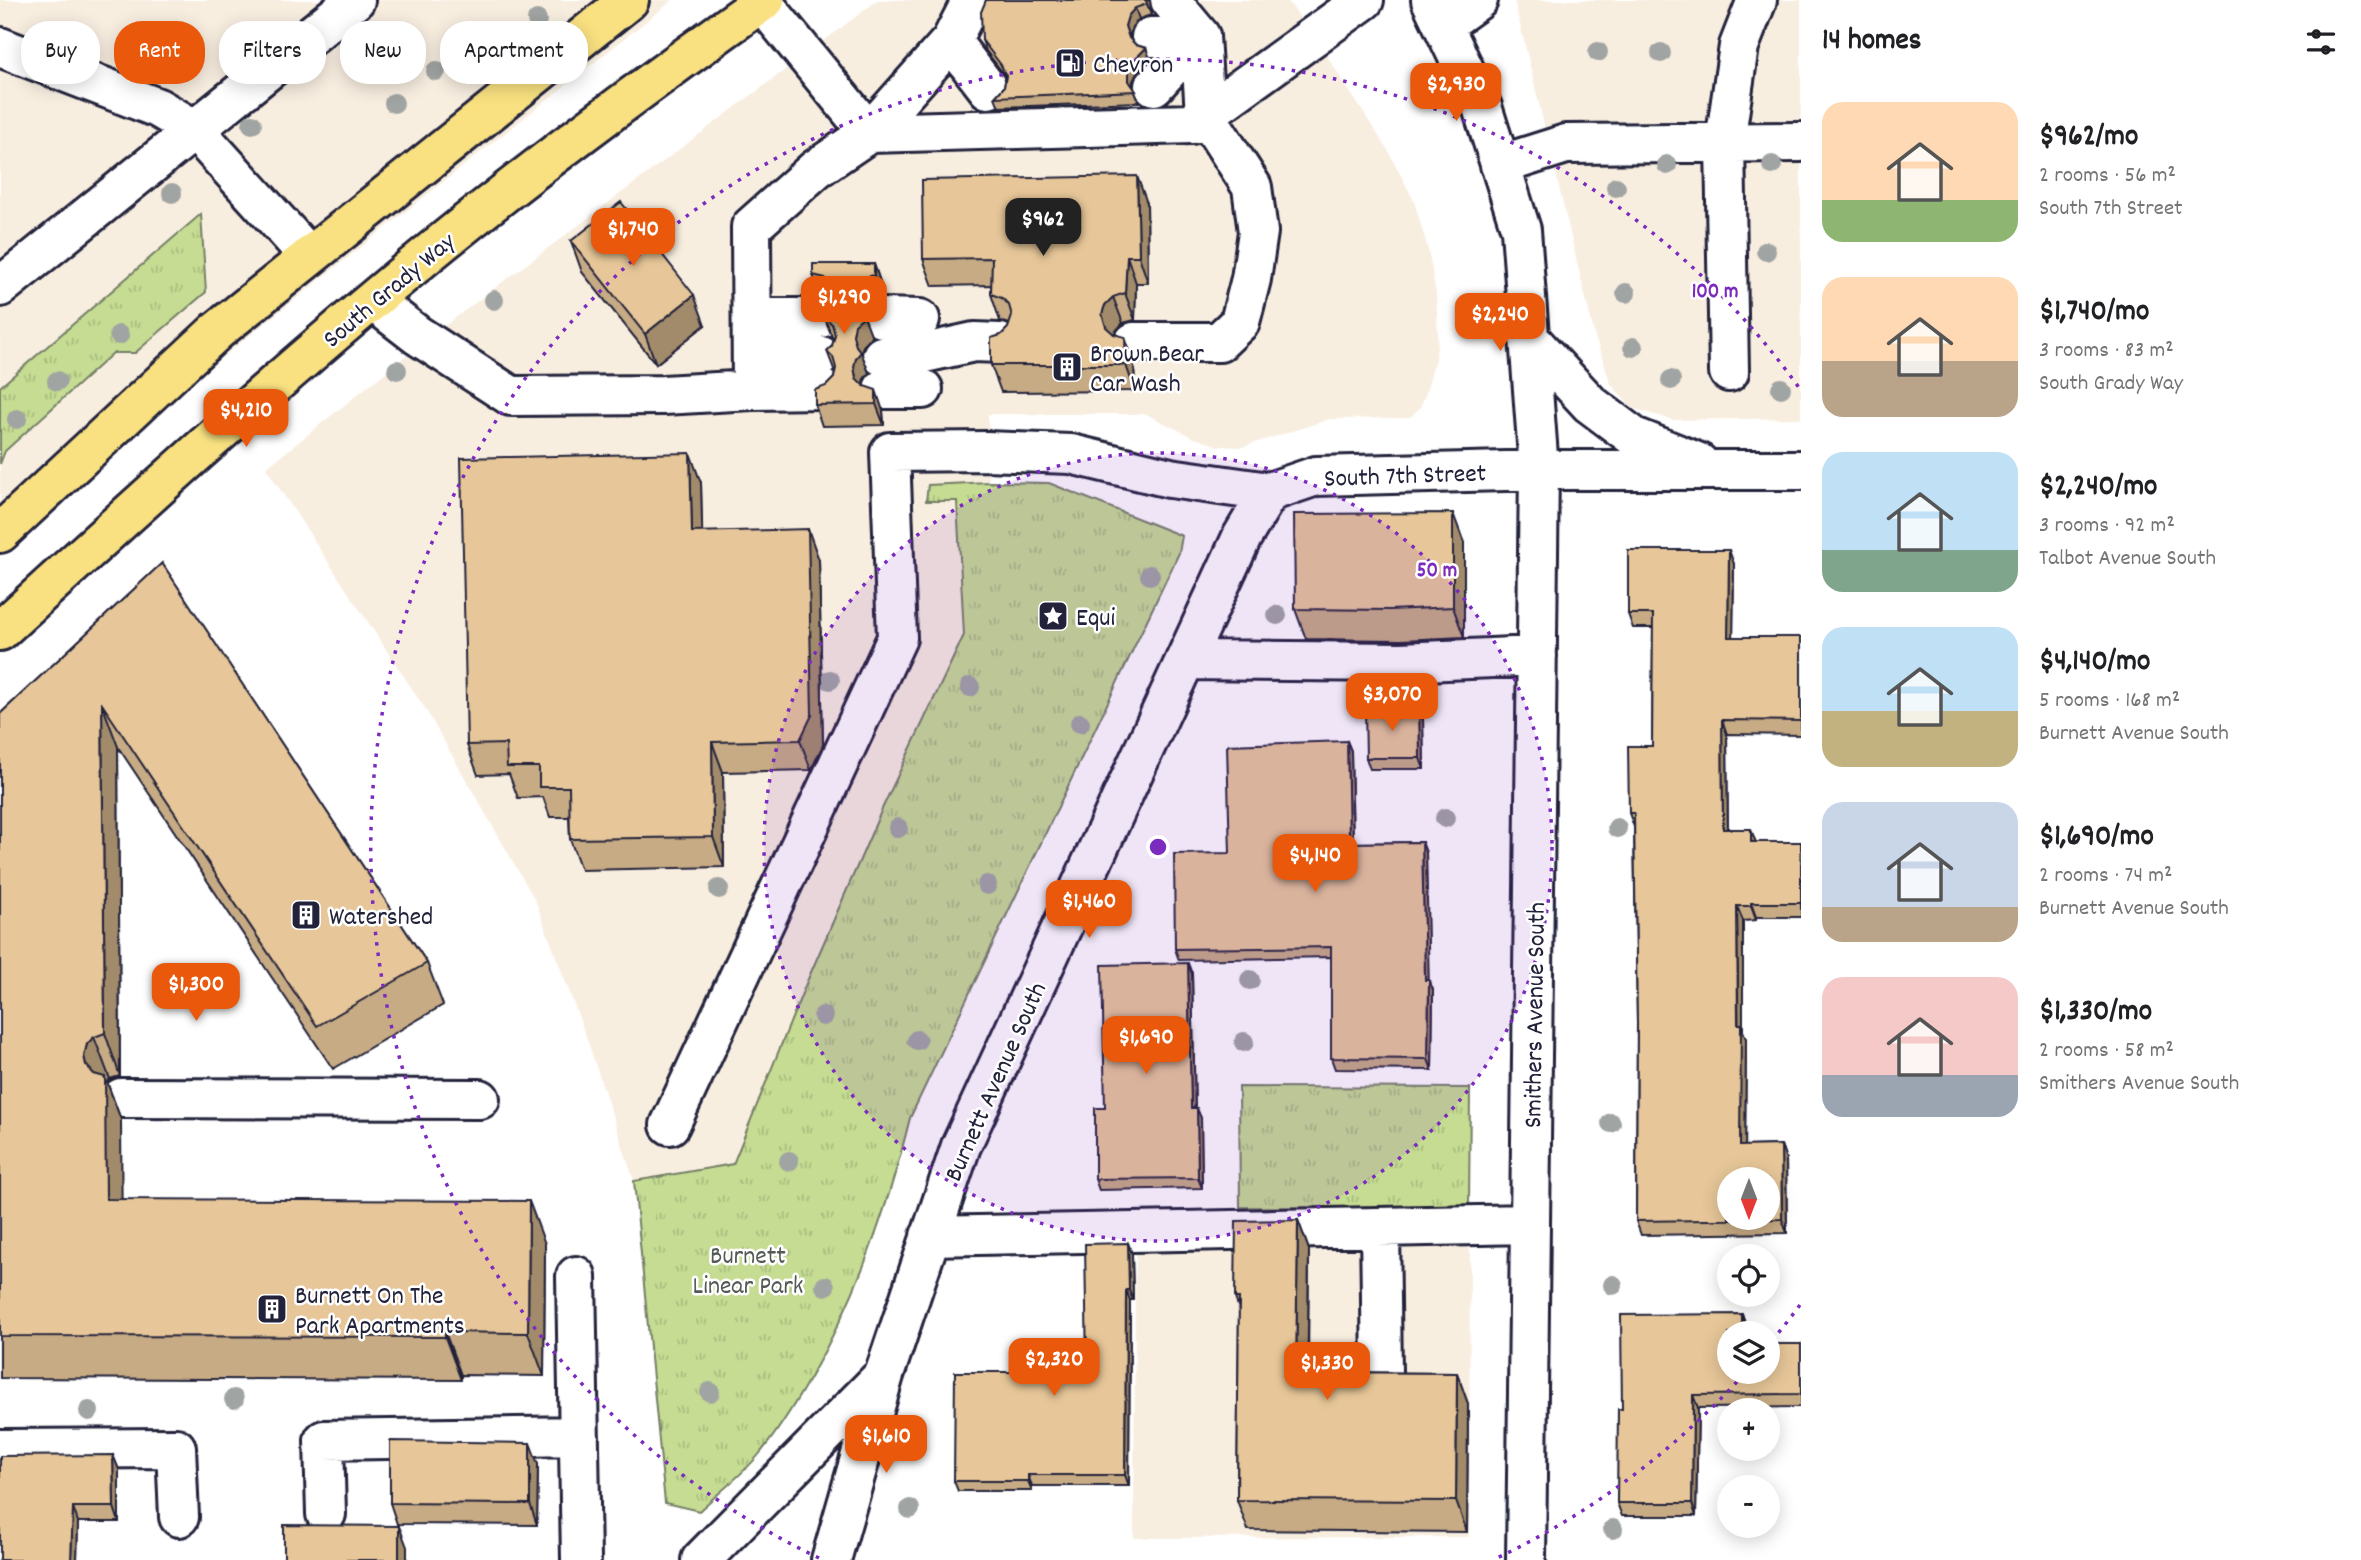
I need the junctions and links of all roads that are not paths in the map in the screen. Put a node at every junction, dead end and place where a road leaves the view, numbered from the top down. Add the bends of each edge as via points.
1 (355, 0) edge
2 (629, 0) edge
3 (972, 0) edge
4 (1171, 0) edge
5 (1364, 0) edge
6 (1478, 0) edge
7 (1757, 0) edge
8 (764, 1) edge
9 (1437, 13) edge
10 (1200, 36) junction
11 (1151, 37) dead end
12 (969, 40) junction
13 (0, 47) edge
14 (1154, 86) dead end
15 (988, 89) dead end
16 (1205, 114) junction
17 (194, 129) junction
18 (869, 133) junction
19 (1726, 142) junction
20 (1801, 142) edge
21 (1500, 165) junction
22 (309, 256) junction
23 (0, 287) edge
24 (373, 301) junction
25 (821, 318) dead end
26 (882, 318) dead end
27 (1528, 337) junction
28 (1133, 342) dead end
29 (1000, 343) edge
30 (752, 354) junction
31 (921, 354) junction
32 (822, 372) dead end
33 (883, 372) dead end
34 (1729, 372) dead end
35 (1539, 470) junction
36 (1717, 470) junction
37 (1801, 470) edge
38 (1269, 492) junction
39 (0, 533) edge
40 (0, 631) edge
41 (1537, 656) junction
42 (1186, 660) junction
43 (121, 1098) dead end
44 (480, 1099) dead end
45 (670, 1125) dead end
46 (1530, 1224) junction
47 (1380, 1227) junction
48 (930, 1236) junction
49 (576, 1276) dead end
50 (1382, 1373) edge
51 (884, 1375) junction
52 (579, 1436) junction
53 (0, 1449) edge
54 (326, 1514) dead end
55 (179, 1517) dead end
56 (582, 1560) edge
57 (701, 1560) edge
58 (831, 1560) edge
59 (1526, 1560) edge

1 - 17 street
2 - 22 main road
3 - 12 street
4 - 10 street
5 - 16 street
6 - 9 street
7 - 19 street via 1738,46
8 - 18 street
8 - 24 main road, South Grady Way via 639,89
9 - 21 street, Smithers Avenue South via 1482,107
10 - 11 street
10 - 14 street
10 - 16 street
12 - 15 street
12 - 18 street
13 - 17 street via 158,108
16 - 18 street via 1192,124
16 - 28 street via 1252,187 1258,232 1240,322 1219,342
17 - 22 street
17 - 23 street
18 - 30 street via 817,169 751,227
19 - 20 street
19 - 21 street via 1566,144
19 - 34 street
21 - 27 street, Smithers Avenue South via 1521,230
22 - 39 main road via 217,331
24 - 30 street via 511,396 663,395
24 - 40 main road, South Grady Way
25 - 30 street
26 - 31 street
27 - 35 street, Smithers Avenue South
27 - 36 street via 1590,404 1634,437
29 - 31 street via 974,342
30 - 32 street
31 - 33 street
35 - 36 street, South 7th Street
35 - 38 street, South 7th Street via 1316,475
35 - 41 street, Smithers Avenue South
36 - 37 street, South 7th Street
38 - 42 street, Burnett Avenue South via 1242,537
38 - 45 street, South 7th Street via 1170,478 1071,454 890,452 897,638
41 - 42 street via 1401,662
41 - 46 street, Smithers Avenue South
42 - 48 street, Burnett Avenue South via 961,1146
43 - 44 street
46 - 47 street
46 - 59 street, Smithers Avenue South
47 - 48 street
47 - 50 street
48 - 51 street, Burnett Avenue South
49 - 52 street
51 - 57 street, Burnett Avenue South
51 - 58 street, Burnett Avenue South
52 - 54 street via 324,1440
52 - 56 street
53 - 55 street via 176,1448

